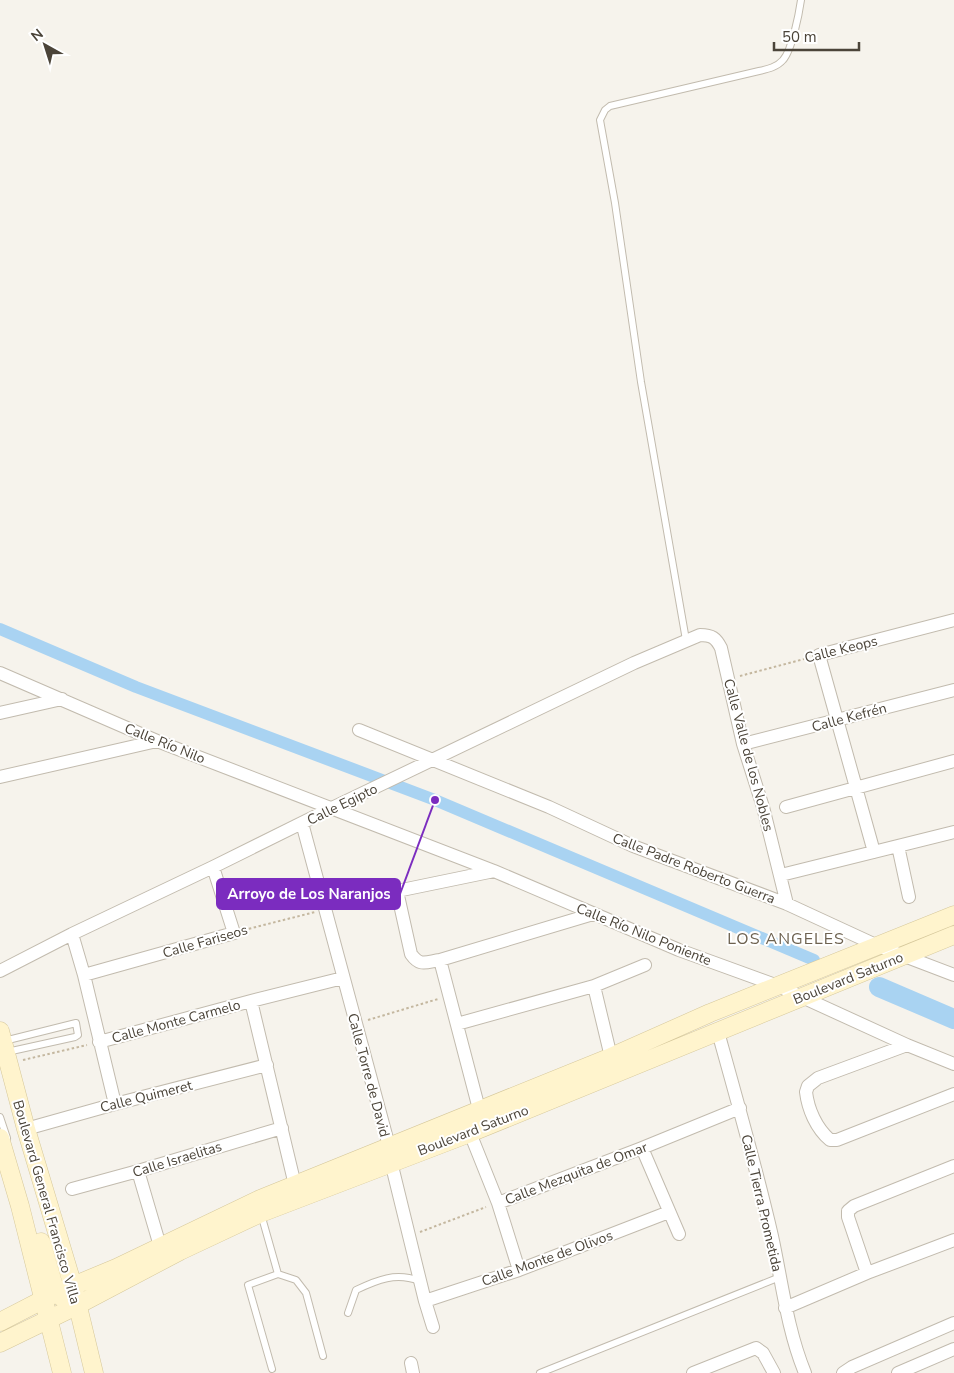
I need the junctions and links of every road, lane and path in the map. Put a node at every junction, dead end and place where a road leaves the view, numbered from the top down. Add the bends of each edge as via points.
1 (801, 0) edge
2 (954, 620) edge
3 (686, 640) junction
4 (819, 655) junction
5 (0, 673) edge
6 (728, 679) junction
7 (954, 690) edge
8 (62, 698) junction
9 (0, 713) edge
10 (837, 720) junction
11 (359, 730) dead end
12 (157, 741) junction
13 (743, 744) junction
14 (433, 760) junction
15 (954, 761) edge
16 (0, 777) edge
17 (856, 787) junction
18 (786, 807) dead end
19 (332, 808) junction
20 (302, 823) junction
21 (954, 832) edge
22 (898, 846) junction
23 (874, 852) junction
24 (214, 868) junction
25 (494, 871) junction
26 (781, 875) junction
27 (398, 890) junction
28 (909, 897) dead end
29 (787, 904) junction
30 (326, 909) junction
31 (593, 914) junction
32 (954, 915) edge
33 (234, 933) junction
34 (72, 934) junction
35 (954, 935) edge
36 (878, 946) junction
37 (904, 956) junction
38 (440, 960) junction
39 (645, 965) dead end
40 (0, 971) edge
41 (84, 975) junction
42 (954, 975) edge
43 (343, 978) junction
44 (594, 986) junction
45 (778, 986) junction
46 (450, 995) junction
47 (803, 996) junction
48 (251, 1001) junction
49 (356, 1024) junction
50 (457, 1024) junction
51 (718, 1032) junction
52 (99, 1042) junction
53 (907, 1045) junction
54 (5, 1056) edge
55 (612, 1057) junction
56 (954, 1064) edge
57 (267, 1065) junction
58 (954, 1094) edge
59 (115, 1104) junction
60 (740, 1108) junction
61 (480, 1109) junction
62 (0, 1118) edge
63 (21, 1125) junction
64 (282, 1128) junction
65 (470, 1133) junction
66 (1, 1143) edge
67 (642, 1148) junction
68 (390, 1154) junction
69 (954, 1166) edge
70 (138, 1172) junction
71 (295, 1185) junction
72 (72, 1189) dead end
73 (498, 1203) junction
74 (23, 1207) junction
75 (669, 1212) junction
76 (261, 1213) junction
77 (679, 1234) dead end
78 (410, 1236) junction
79 (954, 1240) edge
80 (160, 1246) junction
81 (519, 1270) junction
82 (61, 1271) dead end
83 (278, 1274) junction
84 (867, 1274) junction
85 (780, 1277) junction
86 (421, 1282) junction
87 (60, 1301) junction
88 (425, 1301) junction
89 (785, 1308) junction
90 (348, 1313) dead end
91 (0, 1322) edge
92 (954, 1323) edge
93 (433, 1327) dead end
94 (0, 1343) edge
95 (954, 1348) edge
96 (324, 1356) dead end
97 (272, 1369) dead end
98 (802, 1372) edge
99 (62, 1373) edge
100 (69, 1373) edge
101 (85, 1373) edge
102 (94, 1373) edge
103 (540, 1373) edge
104 (693, 1373) edge
105 (774, 1373) edge
106 (843, 1373) edge
107 (898, 1373) edge

1 - 3 lane via 789,49 778,64 610,106 600,120
2 - 4 street, Calle Keops
3 - 6 street, Calle Valle de los Nobles via 710,635 717,640
3 - 14 street, Calle Egipto
4 - 6 path, Calle Keops
4 - 10 street
5 - 8 street, Calle Río Nilo
6 - 13 street, Calle Valle de los Nobles
7 - 10 street, Calle Kefrén
8 - 9 street
8 - 12 street, Calle Río Nilo
10 - 13 street, Calle Kefrén
10 - 17 street
11 - 14 street, Calle Padre Roberto Guerra
12 - 16 street
12 - 19 street, Calle Río Nilo
13 - 26 street, Calle Valle de los Nobles
14 - 19 street, Calle Egipto
14 - 29 street, Calle Padre Roberto Guerra via 549,807 633,846
15 - 17 street
17 - 18 street
17 - 23 street
19 - 20 street, Calle Egipto
19 - 25 street, Calle Río Nilo Poniente
20 - 24 street, Calle Egipto
20 - 30 street, Calle Torre de David
21 - 22 street
22 - 23 street
22 - 28 street
23 - 26 street
24 - 33 street
24 - 34 street, Calle Egipto
25 - 27 street
25 - 31 street, Calle Río Nilo Poniente
26 - 29 street, Calle Valle de los Nobles
27 - 30 path, Calle Fariseos
27 - 38 street via 412,954 421,963
29 - 36 street, Calle Padre Roberto Guerra
30 - 33 path, Calle Fariseos
30 - 43 street, Calle Torre de David
31 - 38 street
31 - 45 street, Calle Río Nilo Poniente
32 - 36 street, Boulevard Saturno
33 - 41 street, Calle Fariseos
34 - 40 street, Calle Egipto
34 - 41 street
35 - 37 street, Boulevard Saturno
36 - 37 street, Calle Padre Roberto Guerra
36 - 45 street, Boulevard Saturno
37 - 42 street, Calle Padre Roberto Guerra
37 - 47 street, Boulevard Saturno
38 - 46 street
39 - 44 street
41 - 52 street
43 - 48 street, Calle Monte Carmelo
43 - 49 street, Calle Torre de David
44 - 50 street
44 - 55 street
45 - 47 street, Calle Río Nilo Poniente
45 - 55 street, Boulevard Saturno
46 - 49 path
46 - 50 street
47 - 51 street, Boulevard Saturno
47 - 53 street, Calle Río Nilo Poniente
48 - 52 street, Calle Monte Carmelo
48 - 57 street
49 - 68 street, Calle Torre de David
50 - 61 street
51 - 60 street, Calle Tierra Prometida
51 - 65 street, Boulevard Saturno
52 - 54 path, Calle Monte Carmelo
52 - 59 street
53 - 56 street, Calle Río Nilo Poniente
53 - 58 street via 818,1078 808,1086 807,1100 822,1134 830,1140 838,1140
54 - 54 lane via 78,1035 76,1023
54 - 63 street, Boulevard General Francisco Villa
55 - 61 street, Boulevard Saturno
57 - 59 street, Calle Quimeret
57 - 64 street
59 - 63 street, Calle Quimeret
60 - 67 street, Calle Mezquita de Omar
60 - 85 street, Calle Tierra Prometida
61 - 68 street, Boulevard Saturno
62 - 74 lane
63 - 82 lane
63 - 87 street, Boulevard General Francisco Villa
64 - 70 street, Calle Israelitas
64 - 71 street
65 - 68 street, Boulevard Saturno
65 - 73 street
66 - 74 street, Boulevard General Francisco Villa
67 - 73 street, Calle Mezquita de Omar
67 - 75 street
68 - 71 street, Boulevard Saturno
68 - 76 street, Boulevard Saturno
68 - 78 street, Calle Torre de David
69 - 84 street via 848,1210
70 - 72 street, Calle Israelitas
70 - 80 street
71 - 80 street, Boulevard Saturno
73 - 78 path, Calle Mezquita de Omar
73 - 81 street
74 - 87 street, Boulevard General Francisco Villa
75 - 77 street
75 - 81 street, Calle Monte de Olivos
76 - 83 lane
76 - 87 street, Boulevard Saturno
78 - 86 street, Calle Torre de David
79 - 84 street
80 - 87 street, Boulevard Saturno
81 - 88 street, Calle Monte de Olivos
83 - 96 lane via 296,1280 306,1293
83 - 97 lane via 248,1284
84 - 89 street
85 - 89 street, Calle Tierra Prometida
85 - 103 lane
86 - 88 street, Calle Torre de David
86 - 90 lane via 408,1277 380,1279 356,1290
87 - 91 street, Boulevard Saturno
87 - 94 street, Boulevard Saturno
87 - 99 street, Boulevard General Francisco Villa
87 - 100 lane
87 - 101 street
87 - 102 street, Boulevard General Francisco Villa
88 - 93 street, Calle Torre de David
89 - 98 street, Calle Tierra Prometida
92 - 106 street
95 - 107 street
104 - 105 street via 756,1348 763,1353

